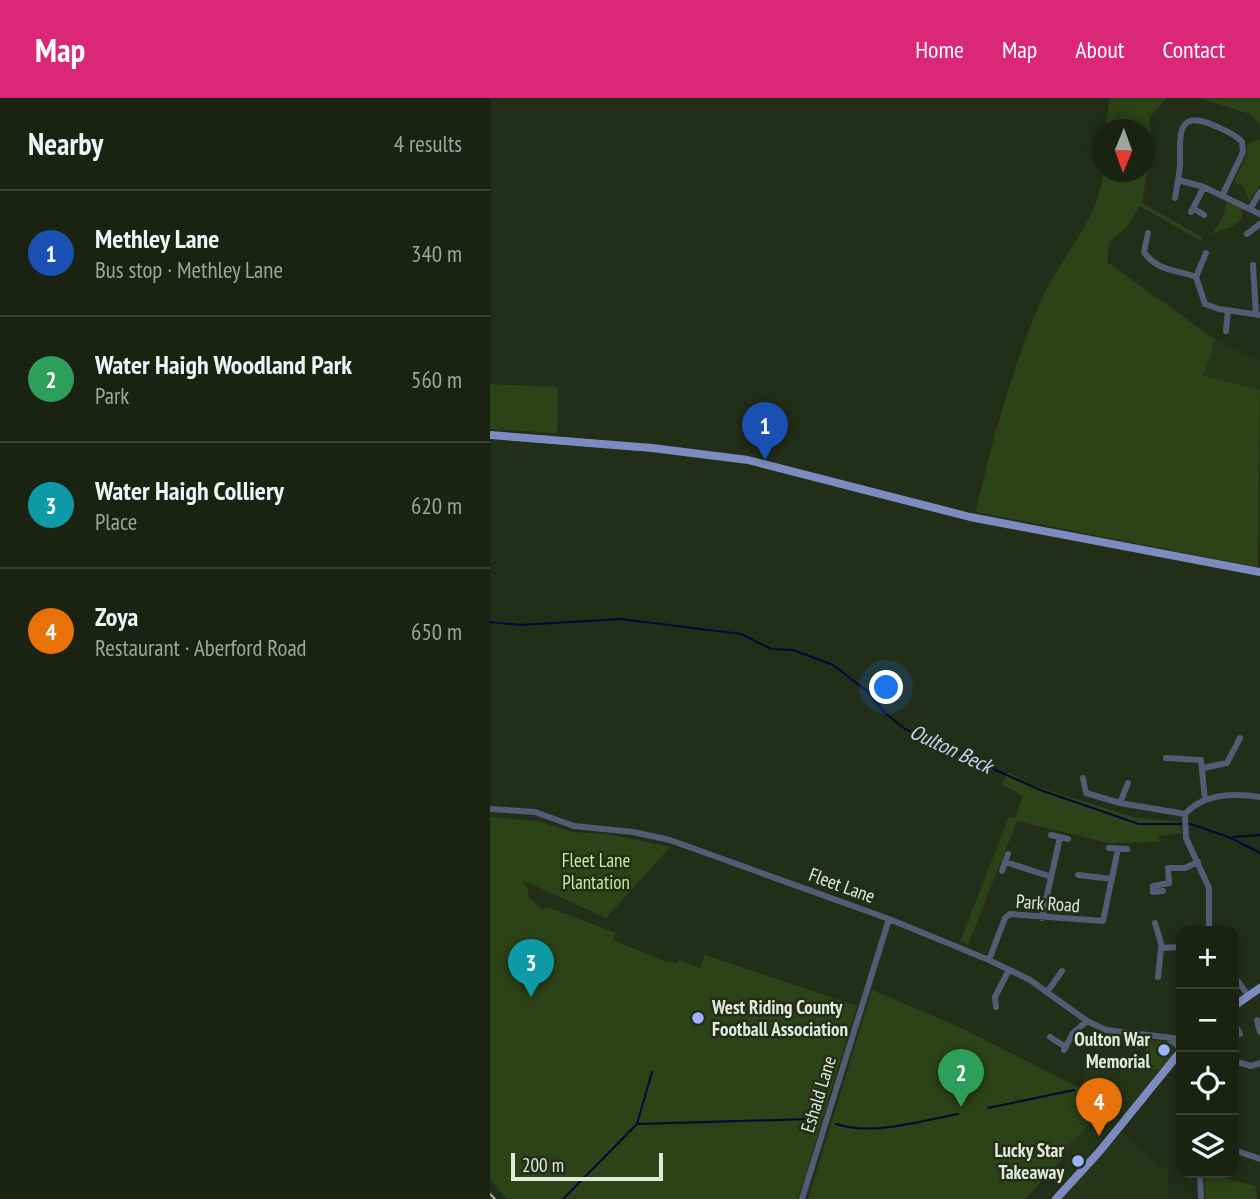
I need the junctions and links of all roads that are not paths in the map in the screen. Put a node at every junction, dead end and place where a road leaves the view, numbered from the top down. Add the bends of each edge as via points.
1 (1178, 180) junction
2 (1204, 187) junction
3 (1260, 192) edge
4 (1222, 196) junction
5 (1175, 198) dead end
6 (1250, 209) junction
7 (1260, 214) edge
8 (1204, 215) dead end
9 (1260, 225) edge
10 (1148, 233) dead end
11 (1247, 234) dead end
12 (1206, 253) dead end
13 (1251, 271) dead end
14 (1196, 277) junction
15 (1228, 311) junction
16 (1258, 315) edge
17 (1226, 331) dead end
18 (490, 435) edge
19 (1260, 572) edge
20 (1240, 738) dead end
21 (1166, 758) dead end
22 (1203, 768) junction
23 (1083, 778) dead end
24 (1128, 783) dead end
25 (1260, 797) edge
26 (1205, 800) junction
27 (1120, 803) junction
28 (490, 809) edge
29 (1184, 817) junction
30 (1051, 835) dead end
31 (1060, 837) junction
32 (1068, 839) dead end
33 (1109, 848) dead end
34 (1118, 849) junction
35 (1127, 849) dead end
36 (1008, 854) dead end
37 (1005, 862) junction
38 (1198, 862) junction
39 (1002, 871) dead end
40 (1078, 875) dead end
41 (1049, 876) junction
42 (1112, 879) junction
43 (1163, 891) dead end
44 (1042, 918) junction
45 (889, 919) junction
46 (1155, 923) dead end
47 (1209, 926) edge
48 (1162, 947) junction
49 (1176, 947) edge
50 (989, 960) junction
51 (1009, 970) junction
52 (1062, 971) dead end
53 (1158, 977) dead end
54 (1239, 983) edge
55 (1260, 988) edge
56 (1047, 992) junction
57 (1248, 995) junction
58 (1239, 1002) edge
59 (996, 1008) dead end
60 (1257, 1020) dead end
61 (1087, 1021) junction
62 (1260, 1032) edge
63 (1166, 1036) junction
64 (1050, 1037) dead end
65 (1176, 1038) edge
66 (1176, 1045) edge
67 (1179, 1052) edge
68 (1239, 1062) edge
69 (1259, 1066) edge
70 (1239, 1152) edge
71 (1260, 1159) edge
72 (1200, 1178) edge
73 (802, 1199) edge
74 (1056, 1199) edge
75 (1201, 1199) edge

1 - 2 street
1 - 4 street via 1180,133 1191,122 1203,121 1241,139 1244,145
1 - 5 street
2 - 4 street
2 - 8 street via 1192,210
3 - 6 street
4 - 6 street
6 - 7 street
9 - 11 street
10 - 14 street via 1140,252 1164,270
12 - 14 street
13 - 16 street
14 - 15 street via 1205,304
15 - 16 street
15 - 17 street
18 - 19 main road via 748,460 970,517
20 - 22 street via 1227,763
21 - 22 street via 1198,758
22 - 26 street
23 - 27 street via 1086,793
24 - 27 street
25 - 26 street via 1232,794
26 - 29 street
27 - 29 street
28 - 45 street, Fleet Lane via 535,812 583,827 661,837
29 - 38 street
30 - 31 street
31 - 32 street
31 - 41 street
33 - 34 street
34 - 35 street
34 - 42 street, Park Road
36 - 37 street
37 - 39 street
37 - 41 street
38 - 43 street via 1168,868 1169,883 1153,886 1153,892
38 - 47 street via 1209,888
40 - 42 street
41 - 44 street
42 - 44 street, Park Road via 1102,921
44 - 50 street, Park Road via 1007,915
45 - 50 street, Fleet Lane
45 - 73 street, Eshald Lane
46 - 48 street
48 - 49 street
48 - 53 street
50 - 51 street, Fleet Lane
51 - 56 street, Fleet Lane
51 - 59 street via 995,997
52 - 56 street
54 - 57 street
55 - 57 main road
56 - 61 street, Fleet Lane
57 - 58 main road
60 - 62 street
61 - 63 street, Fleet Lane via 1117,1033
61 - 64 street via 1064,1048
63 - 65 street, Fleet Lane
63 - 66 street
67 - 74 main road
68 - 69 street
70 - 71 street
72 - 75 street

